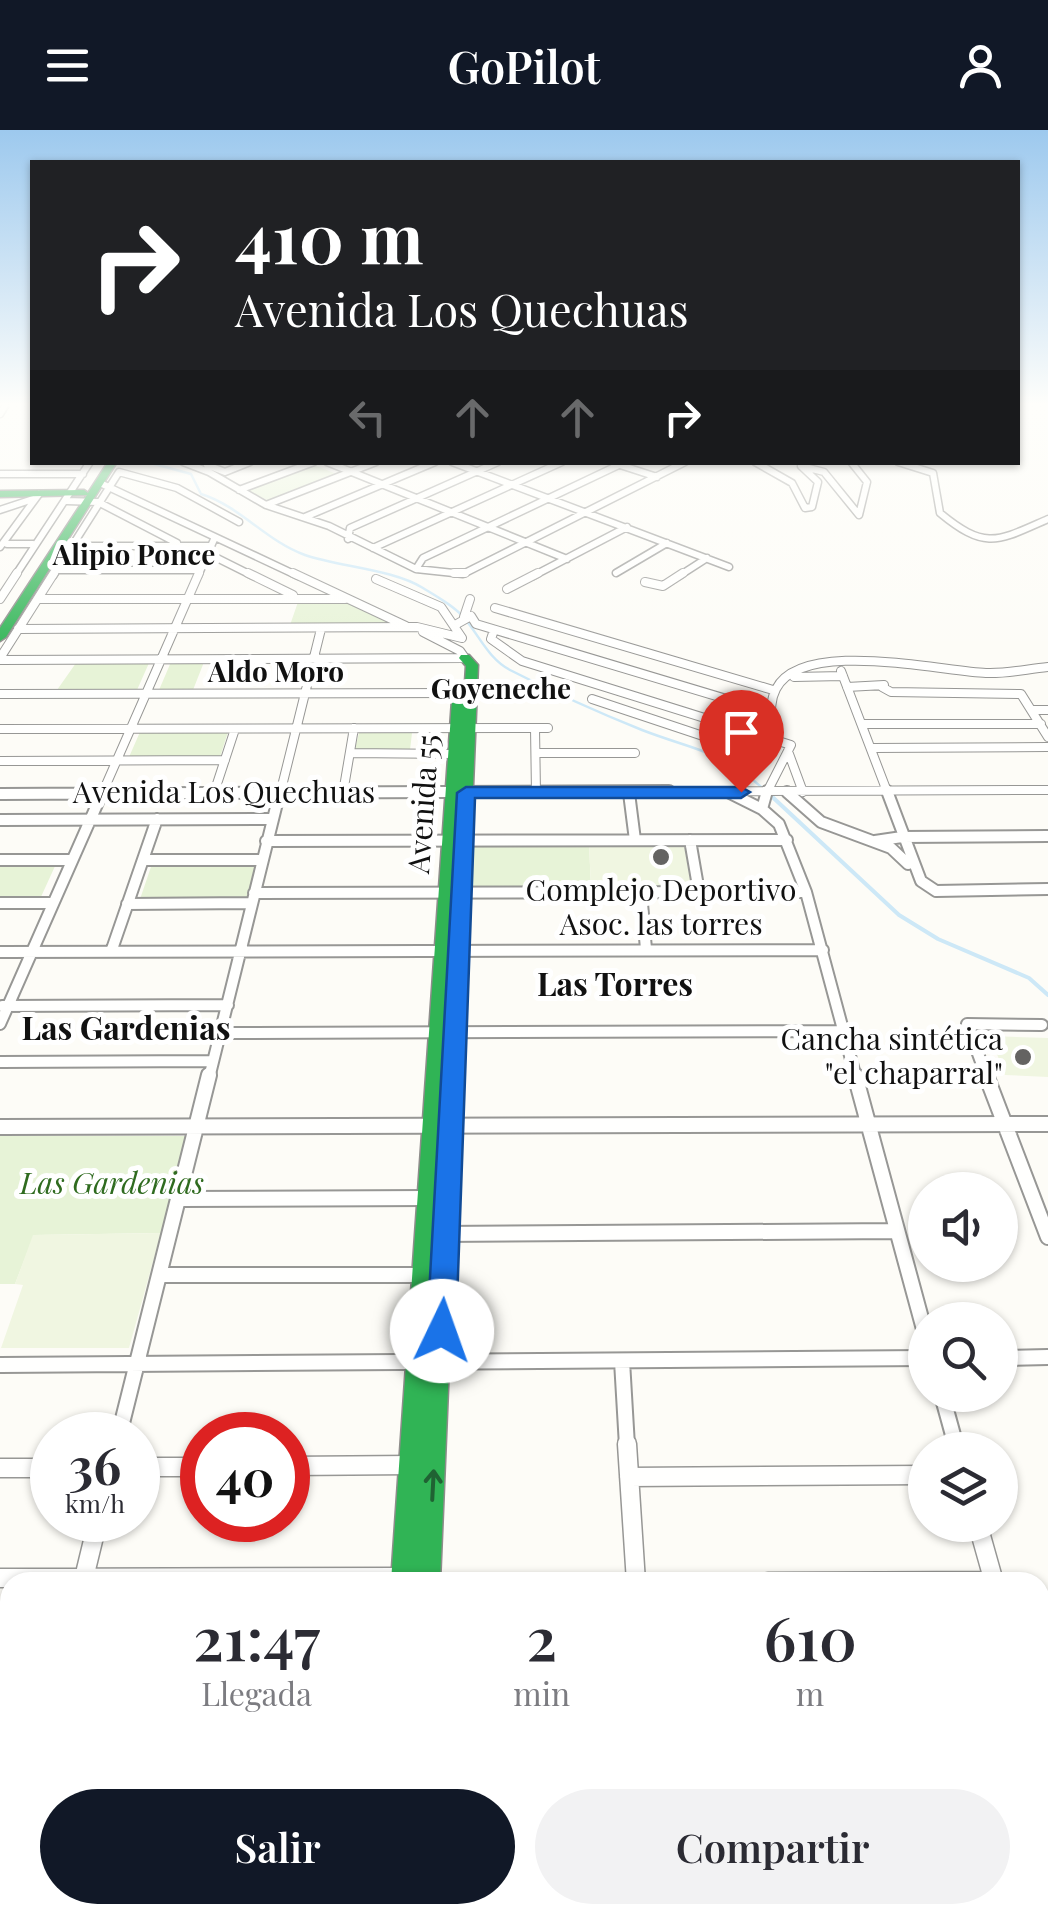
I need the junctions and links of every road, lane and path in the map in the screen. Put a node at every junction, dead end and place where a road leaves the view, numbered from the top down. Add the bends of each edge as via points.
1 (71, 490) edge
2 (86, 490) edge
3 (88, 490) edge
4 (89, 490) edge
5 (91, 490) edge
6 (180, 490) edge
7 (239, 490) edge
8 (307, 490) edge
9 (374, 490) edge
10 (388, 490) edge
11 (436, 490) edge
12 (498, 490) edge
13 (527, 490) edge
14 (563, 490) edge
15 (632, 490) edge
16 (795, 490) edge
17 (816, 490) edge
18 (841, 490) edge
19 (865, 490) edge
20 (936, 490) edge
21 (86, 493) junction
22 (0, 494) edge
23 (38, 495) junction
24 (548, 497) junction
25 (414, 500) junction
26 (266, 505) junction
27 (0, 508) edge
28 (587, 512) junction
29 (449, 514) junction
30 (305, 517) junction
31 (1048, 519) edge
32 (239, 522) dead end
33 (627, 527) junction
34 (486, 529) junction
35 (348, 539) junction
36 (667, 543) junction
37 (33, 544) dead end
38 (211, 545) junction
39 (3, 546) edge
40 (72, 546) junction
41 (182, 546) junction
42 (528, 546) junction
43 (373, 548) junction
44 (707, 558) junction
45 (566, 559) junction
46 (729, 567) dead end
47 (55, 570) junction
48 (199, 570) junction
49 (416, 570) junction
50 (616, 574) dead end
51 (376, 578) dead end
52 (645, 582) dead end
53 (507, 589) dead end
54 (13, 598) edge
55 (187, 598) junction
56 (300, 598) junction
57 (349, 598) junction
58 (470, 599) dead end
59 (495, 608) dead end
60 (464, 617) junction
61 (0, 618) edge
62 (454, 625) junction
63 (412, 628) junction
64 (174, 629) junction
65 (321, 629) junction
66 (494, 630) junction
67 (9, 633) edge
68 (465, 658) junction
69 (0, 659) edge
70 (313, 659) junction
71 (161, 660) junction
72 (603, 663) junction
73 (1048, 667) edge
74 (843, 678) junction
75 (586, 681) junction
76 (669, 682) junction
77 (777, 686) junction
78 (303, 692) junction
79 (458, 693) junction
80 (0, 694) edge
81 (146, 694) junction
82 (592, 698) dead end
83 (653, 701) junction
84 (1032, 710) junction
85 (1048, 710) edge
86 (773, 713) junction
87 (864, 724) junction
88 (1041, 724) junction
89 (130, 728) junction
90 (235, 728) junction
91 (294, 728) junction
92 (354, 728) junction
93 (463, 728) junction
94 (535, 728) junction
95 (548, 728) dead end
96 (0, 729) edge
97 (1048, 736) edge
98 (774, 739) junction
99 (1048, 747) edge
100 (873, 748) junction
101 (536, 752) junction
102 (350, 753) junction
103 (635, 753) dead end
104 (455, 754) junction
105 (789, 754) junction
106 (116, 760) junction
107 (225, 760) junction
108 (0, 761) edge
109 (885, 790) junction
110 (1048, 790) edge
111 (729, 792) junction
112 (767, 792) junction
113 (787, 792) junction
114 (803, 792) junction
115 (214, 793) junction
116 (278, 793) junction
117 (342, 793) junction
118 (459, 793) junction
119 (536, 793) junction
120 (629, 793) junction
121 (0, 794) edge
122 (100, 794) junction
123 (762, 809) junction
124 (88, 819) junction
125 (157, 819) junction
126 (270, 819) junction
127 (0, 820) edge
128 (1048, 836) edge
129 (902, 837) junction
130 (635, 840) junction
131 (690, 840) junction
132 (787, 840) junction
133 (266, 841) junction
134 (456, 841) junction
135 (875, 841) junction
136 (0, 860) edge
137 (70, 860) junction
138 (143, 860) junction
139 (262, 860) junction
140 (914, 870) junction
141 (1048, 889) edge
142 (453, 892) junction
143 (641, 892) junction
144 (700, 892) junction
145 (806, 892) junction
146 (252, 898) junction
147 (51, 903) junction
148 (0, 904) edge
149 (127, 904) junction
150 (646, 949) junction
151 (822, 950) junction
152 (450, 951) junction
153 (0, 952) edge
154 (31, 952) junction
155 (110, 952) junction
156 (240, 952) junction
157 (228, 1004) junction
158 (4, 1006) edge
159 (0, 1024) edge
160 (1042, 1025) dead end
161 (446, 1031) junction
162 (844, 1031) junction
163 (220, 1033) junction
164 (213, 1061) junction
165 (0, 1062) edge
166 (867, 1123) junction
167 (1003, 1124) junction
168 (1048, 1124) edge
169 (442, 1125) junction
170 (198, 1126) junction
171 (0, 1127) edge
172 (179, 1198) junction
173 (429, 1198) junction
174 (896, 1231) junction
175 (1047, 1233) edge
176 (426, 1234) junction
177 (446, 1234) junction
178 (159, 1275) junction
179 (424, 1276) junction
180 (916, 1302) edge
181 (1048, 1357) edge
182 (908, 1358) edge
183 (1018, 1358) edge
184 (622, 1361) junction
185 (136, 1364) junction
186 (419, 1364) junction
187 (440, 1364) junction
188 (0, 1365) edge
189 (125, 1412) edge
190 (413, 1465) junction
191 (310, 1466) edge
192 (0, 1468) edge
193 (30, 1468) edge
194 (908, 1474) edge
195 (629, 1477) junction
196 (92, 1542) edge
197 (983, 1542) edge
198 (85, 1572) edge
199 (405, 1572) edge
200 (428, 1572) edge
201 (635, 1572) edge
202 (991, 1572) edge

1 - 21 street
2 - 21 street
3 - 21 street
4 - 21 street
5 - 21 street
6 - 32 street
7 - 26 street
8 - 26 street
9 - 30 street
10 - 25 street
11 - 25 street
12 - 29 street
13 - 24 street
14 - 24 street
15 - 28 street
16 - 17 street via 805,508 812,507
18 - 19 street via 859,515
20 - 31 street via 940,513 963,532 1003,541
21 - 23 street
21 - 38 street
21 - 40 street
21 - 41 street
21 - 54 street
22 - 23 street
23 - 27 street
23 - 39 street
24 - 28 street
24 - 34 street
25 - 29 street
25 - 35 street via 350,528
26 - 30 street
28 - 33 street
28 - 42 street
29 - 34 street
29 - 43 street
30 - 35 street
33 - 36 street
33 - 45 street
34 - 42 street
34 - 49 street via 423,558
35 - 43 street
36 - 44 street
36 - 50 street
37 - 39 street
38 - 41 street
38 - 48 street
38 - 56 street
38 - 57 street
40 - 41 street
40 - 47 street
42 - 45 street
42 - 49 street via 462,574
43 - 49 street
44 - 46 street
44 - 52 street via 663,586
45 - 53 street
47 - 48 street
47 - 54 street
48 - 55 street
51 - 62 street via 441,607
54 - 55 street
54 - 61 street
54 - 67 street
55 - 56 street
55 - 64 street
56 - 57 street
57 - 63 street
58 - 60 street
59 - 77 street
60 - 62 street
60 - 66 street
62 - 63 street via 462,638
63 - 65 street
63 - 68 street
64 - 65 street
64 - 67 street
64 - 71 street
65 - 70 street
66 - 72 street
66 - 75 street via 490,640 508,656
67 - 69 street
68 - 70 street
68 - 79 street, Avenida 55
68 - 93 street, Avenida 55 via 472,665
69 - 71 street
70 - 71 street
70 - 78 street
71 - 81 street
72 - 75 street
72 - 76 street
73 - 77 street via 987,673 852,660 796,672
74 - 77 street via 795,677
74 - 84 street via 887,691 1018,694
74 - 87 street
75 - 83 street
76 - 83 street
76 - 86 street
77 - 86 street
78 - 79 street
78 - 81 street
78 - 91 street
79 - 93 street, Avenida 55
80 - 81 street
81 - 89 street
82 - 98 street via 756,755 768,752
83 - 98 street
84 - 85 street
84 - 88 street
86 - 98 street
87 - 88 street
87 - 100 street
88 - 97 street
89 - 90 street
89 - 96 street
89 - 106 street
90 - 91 street
90 - 107 street
91 - 92 street
91 - 116 street
92 - 93 street
92 - 102 street
93 - 94 street
93 - 104 street, Avenida 55
93 - 118 street, Avenida 55
94 - 95 street
94 - 101 street
98 - 105 street via 788,742
99 - 100 street
100 - 109 street
101 - 103 street
101 - 119 street
102 - 104 street
102 - 117 street
104 - 118 street, Avenida 55
105 - 112 street
105 - 114 street
106 - 107 street
106 - 108 street
106 - 122 street
107 - 115 street
109 - 110 street, Avenida Los Quechuas
109 - 114 street, Avenida Los Quechuas
109 - 129 street
111 - 112 street, Avenida Los Quechuas
111 - 120 street, Avenida Los Quechuas
111 - 123 street
112 - 113 street, Avenida Los Quechuas
112 - 123 street
113 - 114 street, Avenida Los Quechuas
113 - 135 street via 829,827
115 - 116 street, Avenida Los Quechuas
115 - 122 street, Avenida Los Quechuas
116 - 117 street, Avenida Los Quechuas
116 - 126 street
117 - 118 street, Avenida Los Quechuas
118 - 119 street, Avenida Los Quechuas
118 - 134 street, Avenida 55
119 - 120 street, Avenida Los Quechuas
120 - 130 street
121 - 122 street, Avenida Los Quechuas
122 - 124 street
123 - 132 street
124 - 125 street
124 - 127 street
124 - 137 street
125 - 126 street
125 - 138 street
126 - 133 street
128 - 129 street
129 - 135 street
129 - 140 street
130 - 131 street
130 - 134 street
131 - 132 street
131 - 144 street
132 - 145 street
133 - 134 street
133 - 139 street
134 - 142 street, Avenida 55
135 - 140 street
136 - 137 street
137 - 147 street
138 - 139 street
138 - 149 street
139 - 146 street
140 - 141 street via 936,892
142 - 143 street
142 - 146 street
142 - 152 street, Avenida 55
143 - 144 street
143 - 150 street
144 - 145 street
145 - 151 street
146 - 149 street
146 - 156 street
147 - 148 street
147 - 154 street
149 - 155 street
150 - 151 street
150 - 152 street
151 - 162 street
152 - 156 street
152 - 161 street, Avenida 55
153 - 154 street
154 - 155 street
154 - 158 street
155 - 156 street
156 - 157 street
157 - 158 street
157 - 163 street
158 - 159 street
160 - 167 street via 968,1024
161 - 162 street
161 - 163 street
161 - 169 street, Avenida 55
162 - 166 street
163 - 164 street
164 - 165 street
164 - 170 street
166 - 167 street
166 - 169 street
166 - 174 street
167 - 168 street
167 - 175 street
169 - 170 street
169 - 173 street, Avenida 55
169 - 177 street, Avenida 55
170 - 171 street
170 - 172 street
172 - 173 street
172 - 178 street
173 - 176 street, Avenida 55
174 - 177 street
174 - 180 street
176 - 177 street
176 - 179 street, Avenida 55
177 - 187 street, Avenida 55
178 - 179 street
178 - 185 street
179 - 186 street, Avenida 55
181 - 183 street
182 - 184 street
184 - 187 street
184 - 195 street
185 - 186 street
185 - 188 street
185 - 189 street
186 - 187 street
186 - 190 street, Avenida 55
200 -> 187 street, Avenida 55
190 - 191 street
190 - 199 street, Avenida 55
192 - 193 street
194 - 195 street
195 - 201 street
196 - 198 street
197 - 202 street

